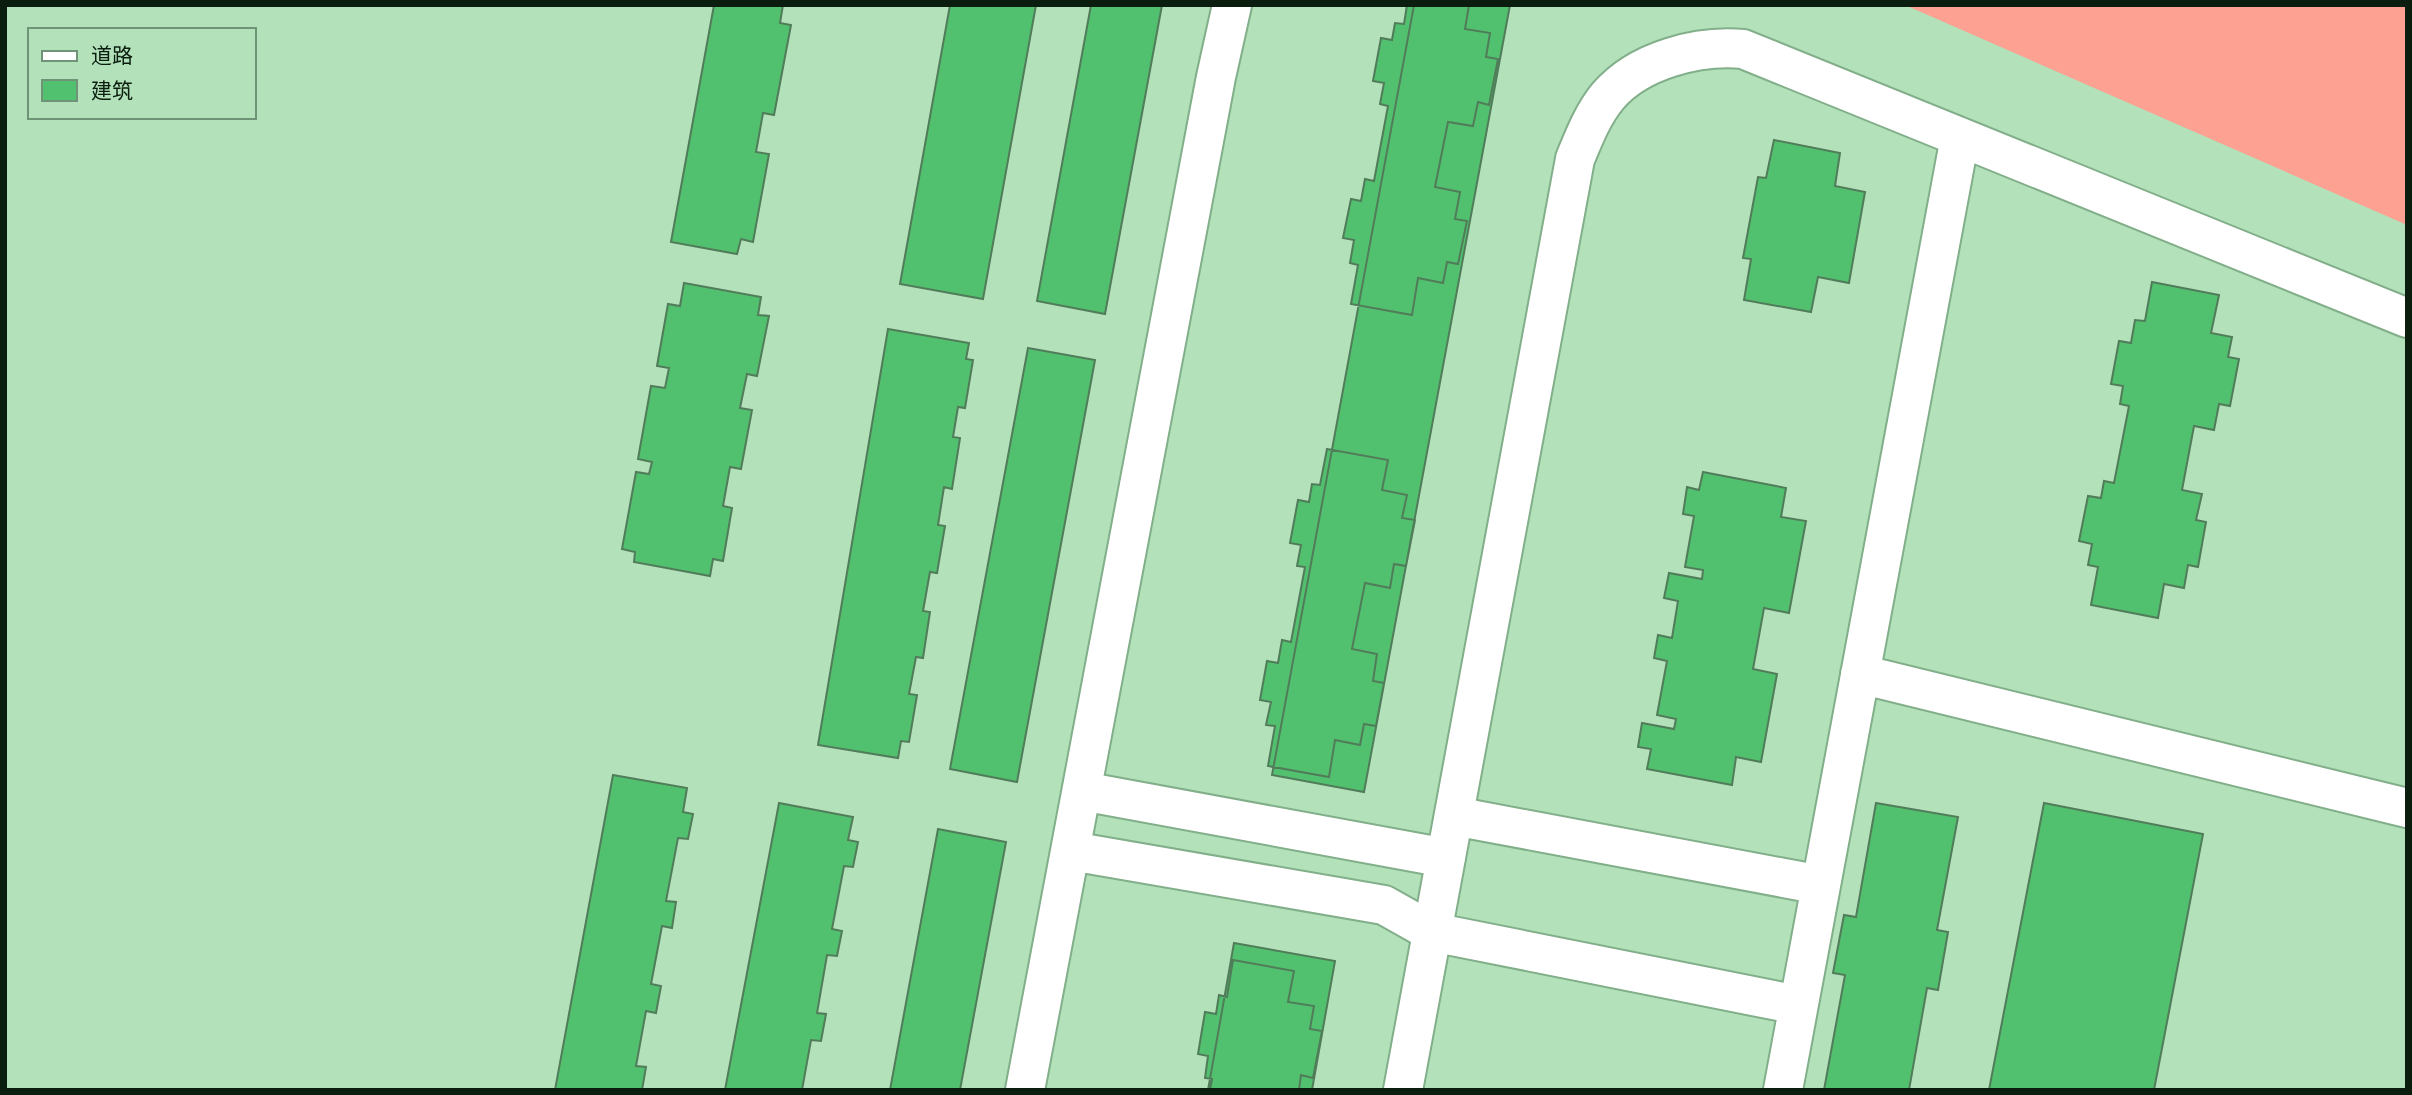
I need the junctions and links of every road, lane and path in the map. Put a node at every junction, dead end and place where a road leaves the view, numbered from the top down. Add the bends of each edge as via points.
1 (1232, 5) edge
2 (1960, 137) junction
3 (2407, 318) edge
4 (1860, 674) junction
5 (1082, 791) junction
6 (2407, 808) edge
7 (1454, 816) junction
8 (1071, 851) junction
9 (1446, 858) junction
10 (1821, 885) junction
11 (1432, 932) junction
12 (1798, 1005) junction
13 (1026, 1090) edge
14 (1403, 1090) edge
15 (1783, 1090) edge

1 - 5 street
2 - 3 street
2 - 4 street
2 - 7 street via 1743,49 1688,52 1631,74 1608,97 1575,159
4 - 6 street
4 - 10 street
5 - 8 street
5 - 9 street
7 - 9 street
7 - 10 street
8 - 11 street via 1384,905
8 - 13 street
9 - 11 street
10 - 12 street
11 - 12 street
11 - 14 street
12 - 15 street

